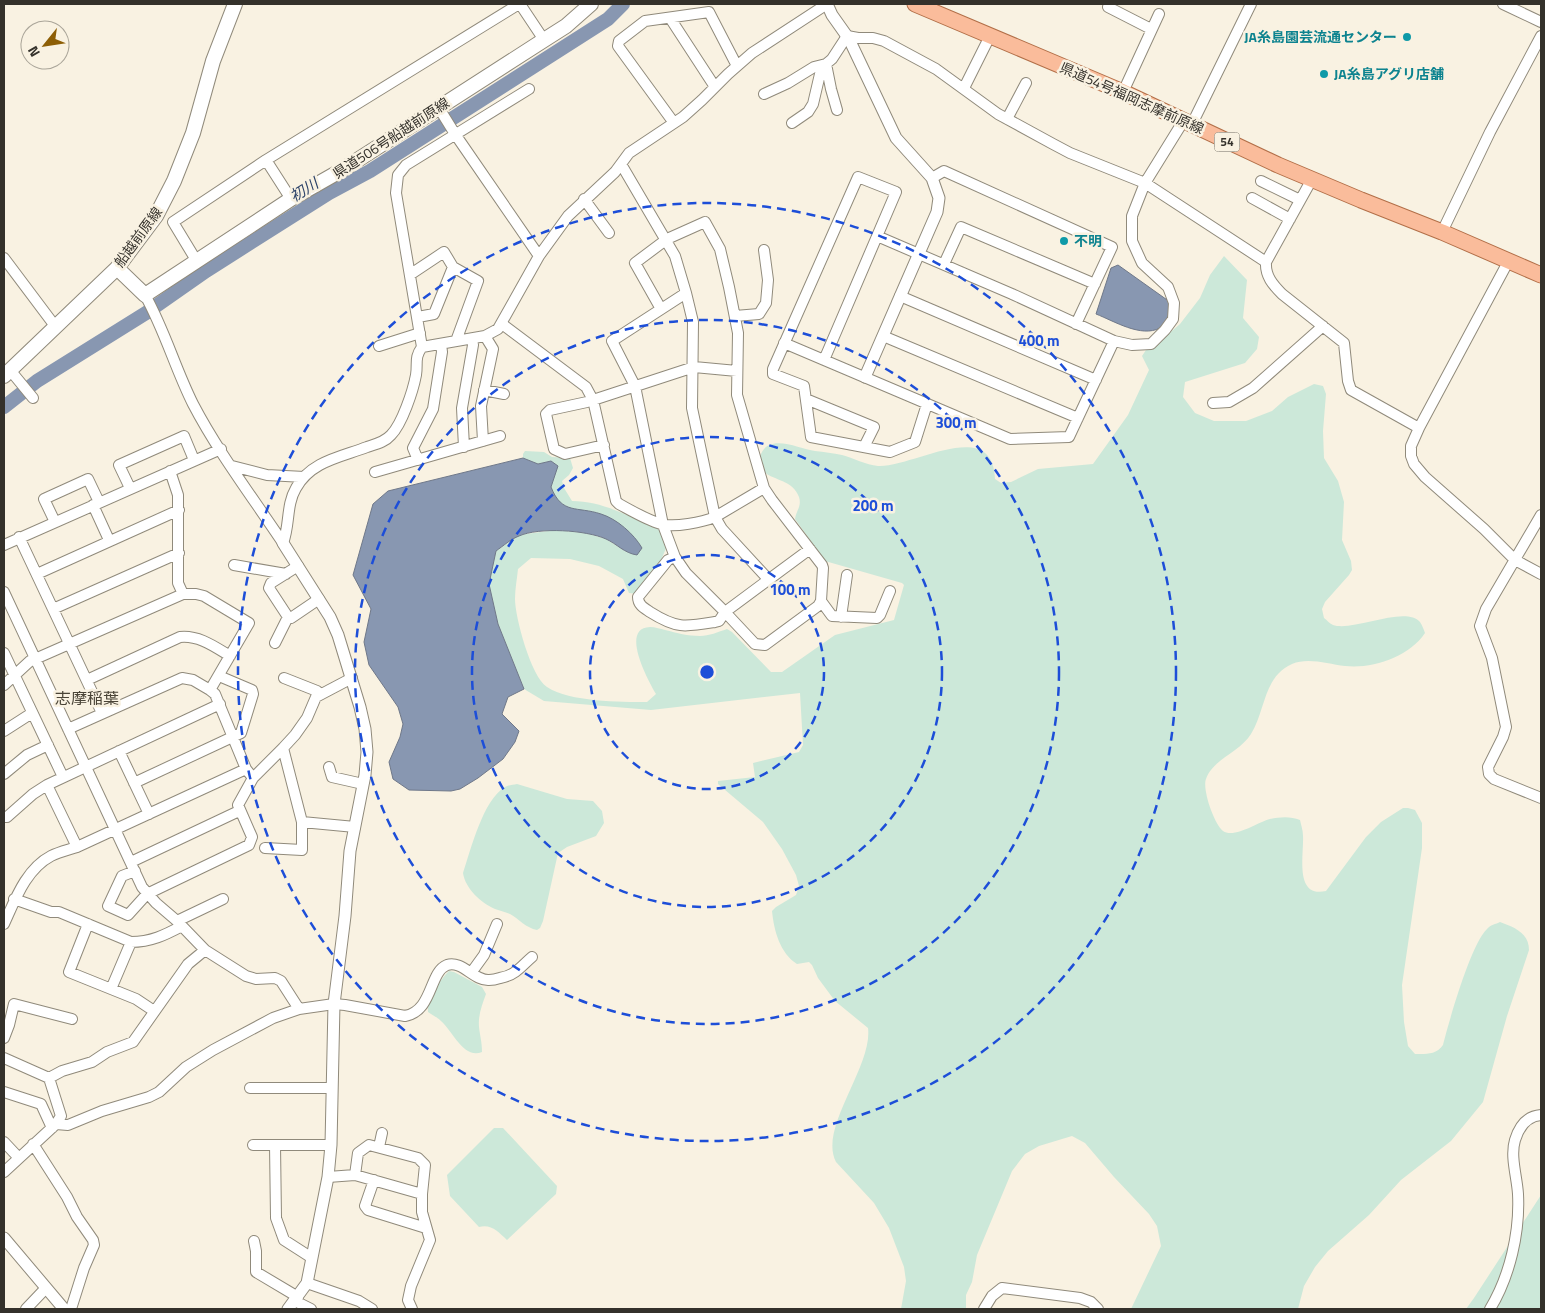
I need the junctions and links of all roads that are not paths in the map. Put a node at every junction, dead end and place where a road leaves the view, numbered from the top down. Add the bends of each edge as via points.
1 (235, 4) edge
2 (520, 4) edge
3 (591, 4) edge
4 (827, 4) edge
5 (915, 4) edge
6 (1251, 4) edge
7 (1503, 4) edge
8 (1108, 7) dead end
9 (1159, 14) dead end
10 (670, 18) junction
11 (1541, 22) edge
12 (1151, 29) junction
13 (847, 36) junction
14 (990, 36) junction
15 (1541, 36) edge
16 (544, 40) junction
17 (826, 64) junction
18 (737, 66) junction
19 (1026, 83) dead end
20 (715, 87) junction
21 (964, 88) junction
22 (529, 89) dead end
23 (1123, 92) junction
24 (764, 94) dead end
25 (442, 109) junction
26 (837, 110) dead end
27 (1007, 119) junction
28 (1188, 122) junction
29 (674, 123) junction
30 (792, 124) dead end
31 (454, 133) junction
32 (266, 160) junction
33 (622, 164) junction
34 (932, 178) junction
35 (1312, 179) junction
36 (1261, 181) dead end
37 (1145, 183) junction
38 (1252, 198) dead end
39 (291, 199) junction
40 (584, 199) junction
41 (1300, 200) junction
42 (1290, 219) junction
43 (1442, 232) junction
44 (609, 233) dead end
45 (878, 236) junction
46 (667, 239) junction
47 (764, 250) dead end
48 (919, 254) junction
49 (539, 256) junction
50 (4, 258) edge
51 (196, 260) junction
52 (1266, 262) junction
53 (1508, 262) junction
54 (944, 264) junction
55 (453, 267) junction
56 (117, 268) junction
57 (411, 274) junction
58 (1541, 275) edge
59 (1095, 284) junction
60 (686, 292) junction
61 (145, 295) junction
62 (900, 296) junction
63 (661, 309) junction
64 (735, 316) junction
65 (418, 317) junction
66 (502, 324) junction
67 (1076, 324) junction
68 (55, 326) junction
69 (1323, 326) junction
70 (420, 333) junction
71 (485, 336) junction
72 (883, 336) junction
73 (472, 339) junction
74 (456, 341) junction
75 (1114, 341) junction
76 (784, 343) junction
77 (441, 344) junction
78 (379, 346) dead end
79 (422, 347) junction
80 (824, 360) junction
81 (694, 367) junction
82 (737, 371) junction
83 (11, 376) edge
84 (865, 377) junction
85 (1096, 380) junction
86 (636, 386) junction
87 (484, 390) junction
88 (504, 394) dead end
89 (33, 398) dead end
90 (806, 399) junction
91 (593, 400) junction
92 (1213, 403) dead end
93 (927, 404) junction
94 (1078, 418) junction
95 (1419, 428) junction
96 (500, 436) dead end
97 (484, 441) junction
98 (604, 445) junction
99 (464, 447) junction
100 (864, 447) junction
101 (221, 449) junction
102 (194, 460) junction
103 (418, 460) junction
104 (232, 466) junction
105 (170, 471) junction
106 (375, 472) dead end
107 (304, 476) junction
108 (130, 488) junction
109 (764, 488) junction
110 (96, 503) junction
111 (179, 510) junction
112 (1541, 515) edge
113 (715, 517) junction
114 (54, 522) junction
115 (663, 525) junction
116 (19, 537) junction
117 (109, 540) junction
118 (283, 543) junction
119 (4, 545) edge
120 (810, 550) junction
121 (179, 553) junction
122 (675, 557) junction
123 (1514, 560) junction
124 (234, 565) dead end
125 (298, 566) junction
126 (37, 574) junction
127 (286, 574) junction
128 (1541, 574) edge
129 (847, 575) dead end
130 (769, 580) junction
131 (890, 591) dead end
132 (4, 592) edge
133 (182, 594) junction
134 (319, 599) junction
135 (821, 601) junction
136 (53, 608) junction
137 (725, 612) junction
138 (288, 617) junction
139 (841, 617) junction
140 (275, 643) dead end
141 (70, 644) junction
142 (4, 653) edge
143 (230, 656) junction
144 (35, 659) junction
145 (14, 675) junction
146 (219, 676) junction
147 (284, 678) dead end
148 (352, 678) junction
149 (86, 680) junction
150 (4, 685) edge
151 (210, 690) junction
152 (320, 694) junction
153 (220, 704) junction
154 (32, 712) junction
155 (102, 712) junction
156 (68, 729) junction
157 (4, 731) edge
158 (233, 736) junction
159 (48, 745) junction
160 (283, 748) junction
161 (119, 751) junction
162 (86, 767) junction
163 (329, 767) dead end
164 (246, 769) junction
165 (4, 774) edge
166 (63, 777) junction
167 (253, 778) junction
168 (134, 783) junction
169 (363, 784) junction
170 (47, 785) junction
171 (1541, 798) edge
172 (239, 811) junction
173 (149, 814) junction
174 (4, 817) edge
175 (302, 822) junction
176 (355, 827) junction
177 (116, 830) junction
178 (77, 847) junction
179 (265, 848) dead end
180 (133, 866) junction
181 (147, 894) junction
182 (14, 899) junction
183 (223, 899) dead end
184 (180, 923) junction
185 (4, 924) edge
186 (88, 924) junction
187 (497, 924) dead end
188 (131, 942) junction
189 (206, 950) junction
190 (532, 956) dead end
191 (471, 973) junction
192 (111, 989) junction
193 (334, 1004) junction
194 (299, 1009) junction
195 (154, 1011) junction
196 (72, 1018) dead end
197 (4, 1038) edge
198 (4, 1058) edge
199 (48, 1078) junction
200 (250, 1088) dead end
201 (332, 1088) junction
202 (4, 1092) edge
203 (1541, 1115) edge
204 (54, 1126) junction
205 (382, 1133) dead end
206 (4, 1142) edge
207 (33, 1144) junction
208 (254, 1145) dead end
209 (275, 1145) junction
210 (331, 1145) junction
211 (378, 1147) junction
212 (19, 1158) junction
213 (4, 1172) edge
214 (355, 1174) junction
215 (328, 1177) junction
216 (374, 1180) junction
217 (422, 1194) junction
218 (426, 1228) junction
219 (4, 1238) edge
220 (254, 1241) dead end
221 (312, 1258) junction
222 (307, 1283) junction
223 (46, 1288) junction
224 (294, 1302) edge
225 (26, 1309) edge
226 (64, 1309) edge
227 (71, 1309) edge
228 (311, 1309) edge
229 (372, 1309) edge
230 (412, 1309) edge
231 (984, 1309) edge
232 (1098, 1309) edge
233 (1490, 1309) edge

1 - 56 main road, 船越前原線 via 213,61 194,133 174,182 156,216
2 - 16 street
2 - 32 street
3 - 16 main road, 県道506号船越前原線
4 - 13 street
4 - 18 street
5 - 14 main road, 県道54号福岡志摩前原線 / 54
6 - 28 street
7 - 11 street
8 - 12 street
9 - 12 street
10 - 18 street via 709,12
10 - 20 street
10 - 29 street via 645,21 618,46
12 - 23 street
13 - 17 street
13 - 21 street via 884,41
13 - 34 street via 896,138
14 - 21 street
14 - 23 main road, 県道54号福岡志摩前原線 / 54
15 - 43 street
16 - 25 main road, 県道506号船越前原線
17 - 24 street via 814,67
17 - 26 street
17 - 30 street via 820,74 813,104
18 - 20 street
19 - 27 street
20 - 29 street
21 - 27 street
22 - 31 street
23 - 28 main road, 県道54号福岡志摩前原線 / 54
25 - 31 street
25 - 39 main road, 県道506号船越前原線
27 - 37 street via 1070,153
28 - 35 main road, 県道54号福岡志摩前原線 / 54
28 - 37 street
29 - 33 street via 629,153
31 - 49 street
31 - 57 street via 406,165 398,176 396,193
32 - 39 street
32 - 51 street via 173,222
33 - 40 street
33 - 46 street
34 - 48 street via 939,198 937,212
34 - 59 street via 944,171 1112,246
35 - 41 street
35 - 43 main road, 県道54号福岡志摩前原線 / 54
36 - 41 street
37 - 52 street
37 - 75 street via 1132,216 1132,240 1142,263 1168,287 1174,303 1173,319 1151,344 1132,345
38 - 42 street
39 - 51 main road, 県道506号船越前原線
40 - 44 street
40 - 49 street
41 - 42 street
42 - 52 street
43 - 53 main road, 県道54号福岡志摩前原線 / 54
45 - 48 street
45 - 76 street via 896,192 858,177
45 - 80 street
46 - 60 street
46 - 63 street via 635,263
46 - 64 street via 705,222 720,249
47 - 64 street via 768,280 766,303 758,314
48 - 54 street
48 - 62 street
49 - 66 street
50 - 68 street
51 - 61 main road, 県道506号船越前原線
52 - 69 street via 1266,273 1274,286
53 - 58 main road, 県道54号福岡志摩前原線 / 54
53 - 95 street
54 - 59 street via 961,226
54 - 67 street
55 - 57 street via 444,252
55 - 65 street via 434,314
55 - 74 street via 478,281
56 - 61 main road
56 - 68 main road, 船越前原線
57 - 65 street
59 - 67 street
60 - 63 street
60 - 81 street via 693,322
61 - 101 street via 159,320 193,404
62 - 72 street
62 - 85 street
63 - 86 street via 612,341
64 - 82 street
65 - 70 street
66 - 71 street
66 - 91 street via 582,383
67 - 75 street
68 - 83 main road, 船越前原線
69 - 92 street via 1253,388 1229,402
69 - 95 street via 1344,343 1351,390
70 - 78 street
70 - 79 street
71 - 73 street
71 - 87 street via 493,349
72 - 84 street
72 - 94 street
73 - 74 street
73 - 99 street via 462,408
74 - 77 street
75 - 85 street
76 - 80 street
76 - 90 street via 773,374 804,386
77 - 79 street
77 - 103 street via 432,409 413,448
79 - 107 street via 416,355 411,393 390,436 378,444 319,464
80 - 84 street
81 - 82 street
81 - 86 street
81 - 113 street via 692,408
82 - 109 street via 737,394
83 - 89 street
84 - 93 street
85 - 94 street
86 - 91 street
86 - 115 street
87 - 88 street
87 - 97 street via 481,406
90 - 100 street via 812,437
90 - 100 street via 874,427
91 - 98 street
91 - 98 street via 550,410 546,414 554,449 564,454
93 - 94 street via 1010,439 1070,437
93 - 100 street via 915,442 890,452
95 - 123 street via 1411,446 1410,456 1414,464
96 - 97 street
97 - 99 street
98 - 115 street via 616,501
99 - 103 street
101 - 102 street
101 - 104 street
102 - 105 street
102 - 108 street via 184,436 119,465
103 - 106 street
104 - 107 street via 267,475
104 - 118 street
105 - 108 street
105 - 111 street
107 - 118 street via 291,499
108 - 110 street
109 - 113 street
109 - 120 street
110 - 114 street
110 - 114 street via 88,479 44,499
110 - 117 street
111 - 117 street
111 - 121 street
112 - 123 street
113 - 115 street
113 - 130 street
114 - 116 street
115 - 122 street
116 - 119 street
116 - 126 street
117 - 126 street
118 - 125 street
120 - 130 street
120 - 135 street via 823,568
121 - 133 street via 178,583
121 - 136 street
122 - 137 street via 686,573
122 - 137 street via 668,560 638,597 641,606 666,622 688,626 719,621
123 - 128 street
123 - 171 street via 1480,626 1492,658 1506,727 1488,767 1494,780
124 - 127 street
125 - 127 street
125 - 134 street
126 - 136 street
127 - 138 street via 271,583 269,588
129 - 139 street
130 - 137 street
131 - 139 street via 877,618
132 - 144 street
133 - 141 street
133 - 143 street via 204,596 249,623
134 - 138 street
134 - 148 street via 338,635
135 - 137 street via 760,646
135 - 139 street via 832,616
136 - 141 street
138 - 140 street
141 - 144 street
141 - 149 street
142 - 145 street
143 - 146 street
143 - 149 street via 198,638 180,637
144 - 145 street
144 - 156 street
145 - 150 street
145 - 154 street
146 - 151 street
146 - 158 street via 252,690 253,694 241,733
147 - 152 street
148 - 152 street
148 - 169 street via 365,729 367,752
149 - 155 street
151 - 153 street via 216,694
151 - 155 street via 182,678
152 - 160 street via 307,718
153 - 158 street
153 - 161 street
154 - 157 street
154 - 159 street
155 - 156 street
156 - 162 street
158 - 164 street
158 - 168 street
159 - 165 street via 27,755
159 - 166 street
160 - 167 street
160 - 175 street
161 - 162 street
161 - 168 street
162 - 166 street
162 - 177 street
163 - 169 street via 332,777
164 - 167 street
164 - 173 street
166 - 170 street
167 - 172 street via 239,801
168 - 173 street
169 - 176 street
170 - 174 street
170 - 178 street
172 - 180 street
172 - 181 street via 252,837 248,845
173 - 177 street
175 - 176 street
175 - 179 street via 302,850
176 - 193 street
177 - 178 street
177 - 180 street
178 - 182 street via 42,862
180 - 181 street
180 - 181 street via 122,876 108,906 128,915
181 - 184 street
182 - 185 street
182 - 186 street
183 - 184 street
184 - 188 street via 158,939
184 - 189 street
186 - 188 street
186 - 192 street via 69,972
187 - 191 street via 484,955
188 - 192 street
189 - 194 street via 246,976 281,981
189 - 195 street via 188,964
190 - 191 street via 506,977 488,980
191 - 193 street via 448,964 441,969 426,999 412,1014 405,1016
192 - 195 street
193 - 194 street
193 - 201 street
194 - 204 street via 273,1018 213,1050 186,1067 159,1092 68,1125
195 - 199 street via 129,1044
196 - 197 street via 14,1004
198 - 199 street
199 - 204 street via 61,1116
200 - 201 street
201 - 210 street
202 - 204 street via 41,1104
203 - 233 street via 1528,1119 1516,1139 1517,1223 1506,1275
204 - 207 street
205 - 211 street
206 - 212 street
207 - 212 street
207 - 227 street via 93,1240
208 - 209 street
209 - 210 street
209 - 221 street via 276,1218 284,1240
210 - 215 street
211 - 214 street via 369,1145 358,1153
211 - 217 street via 418,1158 425,1165
212 - 213 street
214 - 215 street
214 - 216 street
215 - 221 street
216 - 217 street
216 - 218 street via 365,1206 368,1210
217 - 218 street
218 - 230 street via 430,1240 411,1286 408,1300
219 - 223 street
220 - 224 street via 256,1272
221 - 222 street
222 - 224 street
222 - 229 street via 359,1301
223 - 225 street
223 - 226 street
224 - 228 street
231 - 232 street via 1002,1288 1080,1298

